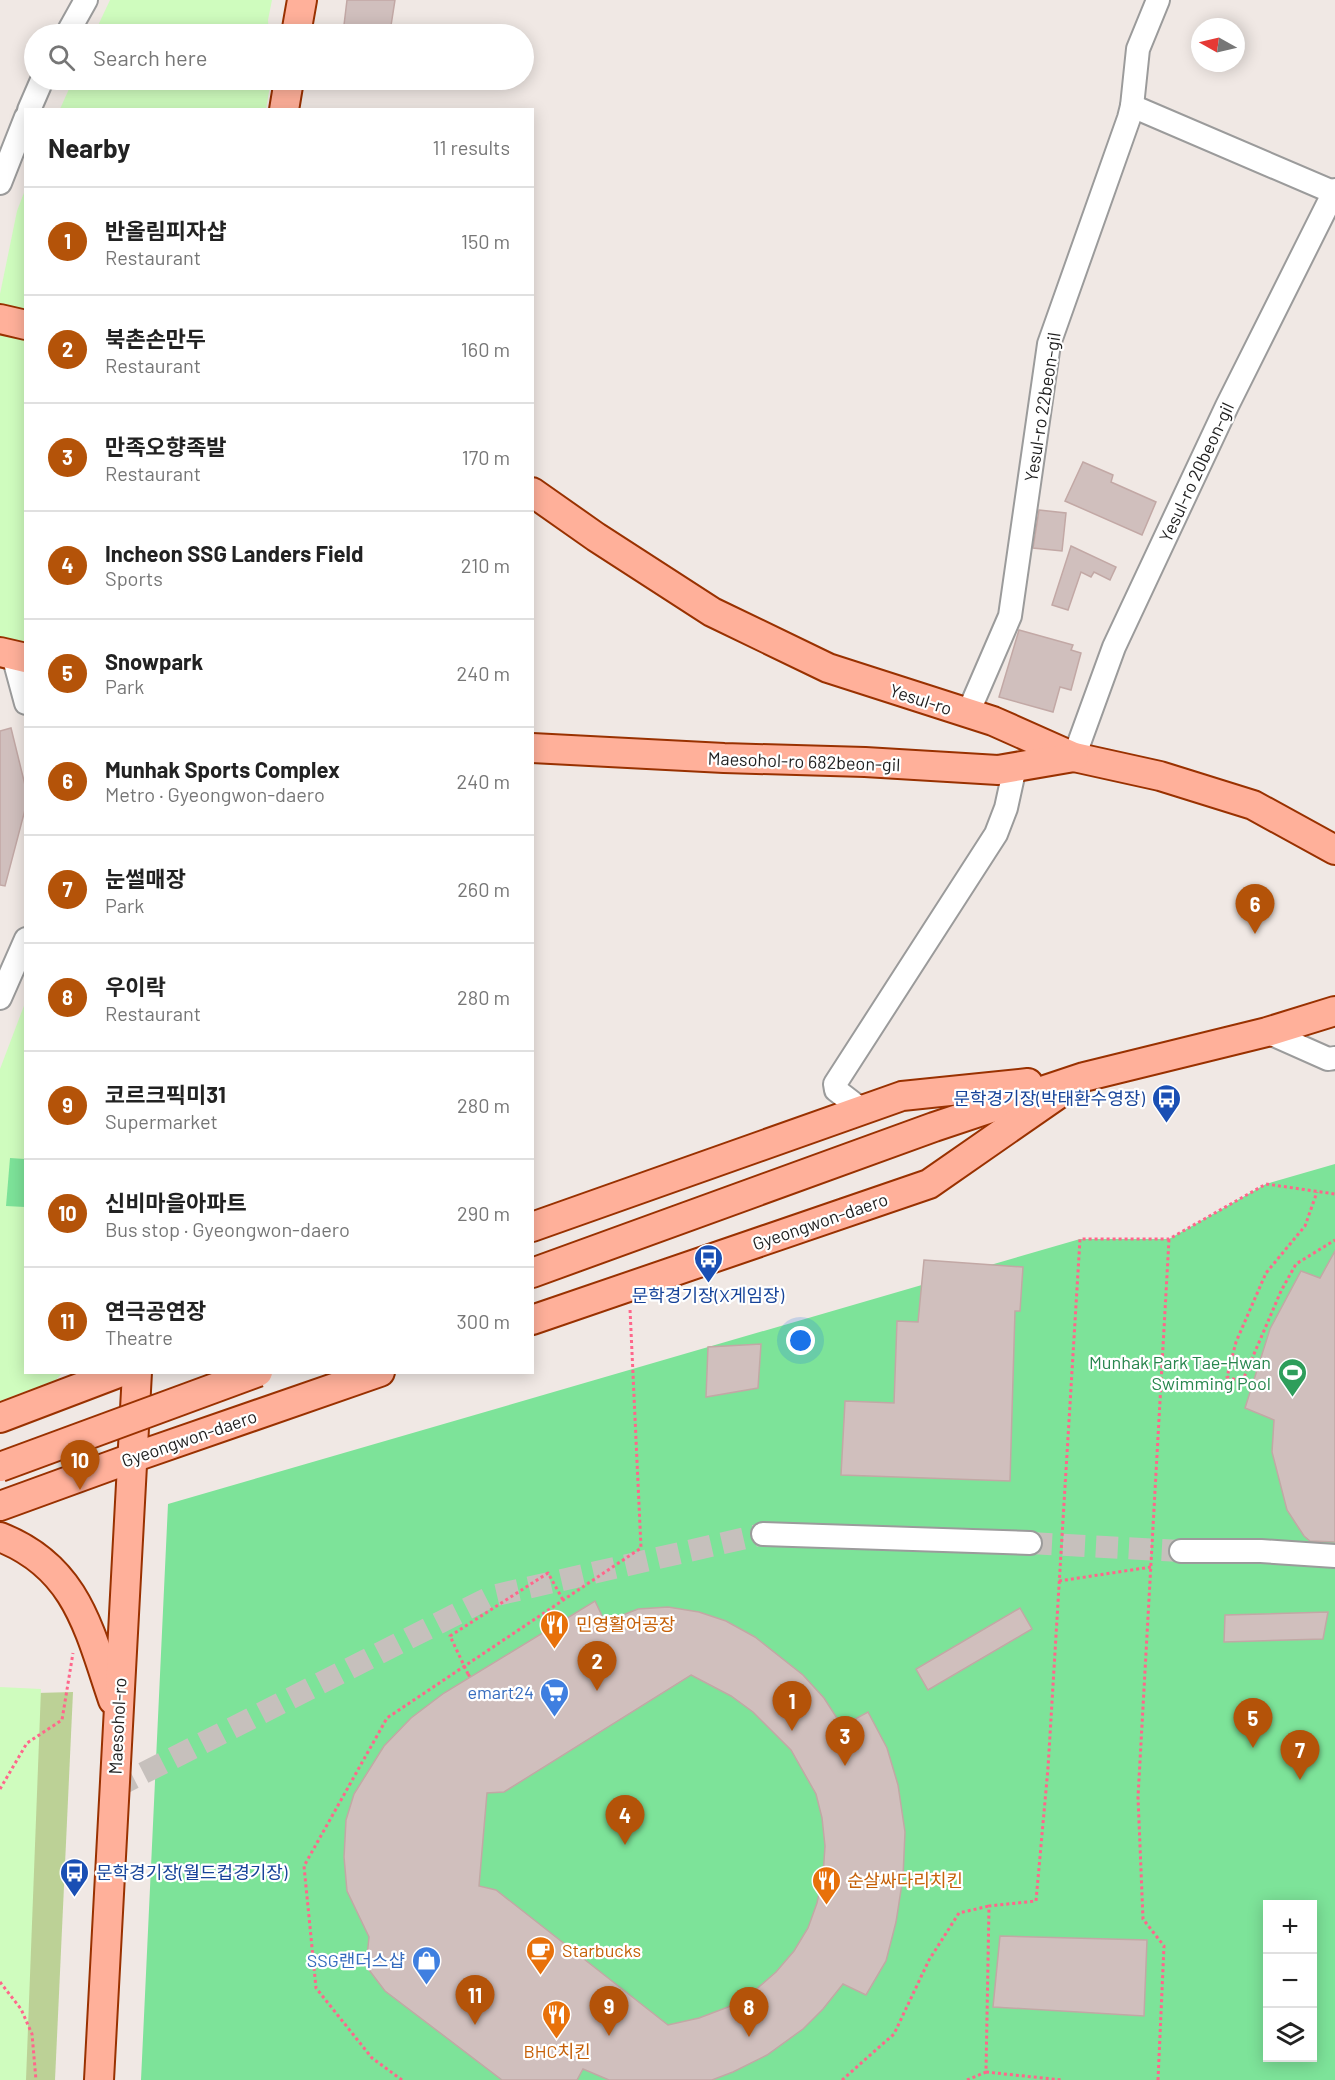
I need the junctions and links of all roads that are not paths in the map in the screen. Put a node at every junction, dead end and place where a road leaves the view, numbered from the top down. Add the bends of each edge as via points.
1 (86, 0) edge
2 (302, 0) edge
3 (1158, 0) edge
4 (73, 24) edge
5 (298, 24) edge
6 (38, 90) edge
7 (287, 90) edge
8 (1132, 106) junction
9 (30, 108) edge
10 (284, 108) edge
11 (24, 122) edge
12 (0, 183) edge
13 (1335, 192) edge
14 (0, 319) edge
15 (24, 325) edge
16 (534, 493) edge
17 (13, 655) edge
18 (24, 696) edge
19 (968, 713) junction
20 (534, 748) edge
21 (1074, 758) junction
22 (1015, 767) junction
23 (1335, 850) edge
24 (24, 944) edge
25 (0, 998) edge
26 (1335, 1010) edge
27 (1267, 1032) junction
28 (1335, 1058) edge
29 (1084, 1077) junction
30 (862, 1110) junction
31 (534, 1226) edge
32 (534, 1272) edge
33 (534, 1319) edge
34 (116, 1374) edge
35 (137, 1374) edge
36 (253, 1374) edge
37 (374, 1374) edge
38 (0, 1418) edge
39 (132, 1458) junction
40 (0, 1467) edge
41 (0, 1506) edge
42 (763, 1534) tunnel mouth
43 (0, 1537) edge
44 (1030, 1543) tunnel mouth
45 (1180, 1551) tunnel mouth
46 (1335, 1556) edge
47 (118, 1713) junction
48 (99, 2080) edge

1 - 4 street
2 - 5 main road
3 - 8 street, Yesul-ro 22beon-gil via 1138,49
6 - 9 street
7 - 10 main road
8 - 13 street, Yesul-ro 20beon-gil
8 - 19 street, Yesul-ro 22beon-gil via 1049,344 1010,616
11 - 12 street
13 - 21 street, Yesul-ro 20beon-gil via 1227,406 1114,647
14 - 15 main road
16 - 19 main road, Yesul-ro via 712,612 828,668
17 - 18 street
19 - 21 main road, Yesul-ro
20 - 22 main road, Maesohol-ro 682beon-gil via 998,770
21 - 22 main road, Maesohol-ro 682beon-gil
21 - 23 main road, Yesul-ro via 1160,776 1253,805
22 - 30 street via 996,834 835,1084 836,1090
24 - 25 street
26 - 27 main road, Gyeongwon-daero
27 - 28 street via 1328,1059
27 - 29 main road, Gyeongwon-daero
29 - 30 main road, Gyeongwon-daero via 902,1096
29 - 32 main road, Gyeongwon-daero via 934,1126
29 - 33 main road, Gyeongwon-daero via 929,1184
30 - 31 main road, Gyeongwon-daero
34 - 38 main road
35 - 39 main road, Maesohol-ro
36 - 40 main road, Gyeongwon-daero, bridge
37 - 39 main road, Gyeongwon-daero
39 - 41 main road, Gyeongwon-daero
39 - 47 main road, Maesohol-ro
42 - 44 street
43 - 47 main road via 36,1556 63,1580 84,1614
45 - 46 street
47 - 48 main road, Maesohol-ro

